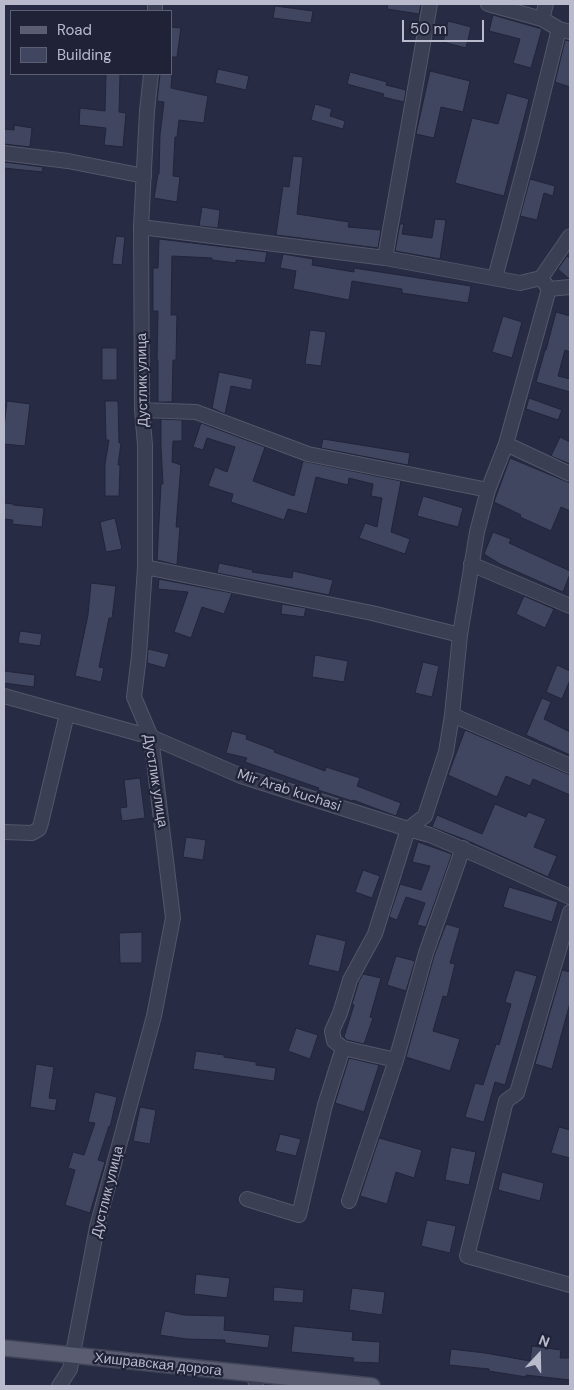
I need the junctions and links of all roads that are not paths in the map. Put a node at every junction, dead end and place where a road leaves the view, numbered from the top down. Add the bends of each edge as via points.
1 (430, 4) edge
2 (488, 4) edge
3 (546, 4) edge
4 (542, 19) junction
5 (565, 30) edge
6 (151, 75) edge
7 (4, 153) edge
8 (144, 176) junction
9 (141, 226) junction
10 (570, 236) edge
11 (385, 258) junction
12 (494, 278) junction
13 (545, 283) junction
14 (570, 287) edge
15 (142, 410) junction
16 (506, 444) junction
17 (570, 474) edge
18 (488, 490) junction
19 (471, 564) junction
20 (145, 567) junction
21 (570, 606) edge
22 (460, 635) junction
23 (4, 696) edge
24 (67, 714) junction
25 (452, 715) junction
26 (151, 737) junction
27 (570, 766) edge
28 (408, 829) junction
29 (4, 832) edge
30 (463, 848) junction
31 (570, 897) edge
32 (570, 912) edge
33 (342, 1048) junction
34 (396, 1060) junction
35 (247, 1199) dead end
36 (349, 1201) dead end
37 (570, 1285) edge
38 (4, 1348) edge
39 (72, 1356) junction
40 (255, 1381) edge
41 (59, 1386) edge
42 (372, 1386) edge

1 - 11 street
2 - 4 street
3 - 4 street
4 - 5 street
5 - 12 street
6 - 8 street, Дустлик улица
7 - 8 street
8 - 9 street, Дустлик улица
9 - 11 street
9 - 15 street, Дустлик улица
10 - 13 street
11 - 12 street
12 - 13 street
13 - 14 street
13 - 16 street
15 - 18 street via 196,412 308,454
15 - 20 street, Дустлик улица
16 - 17 street
16 - 18 street
18 - 19 street
19 - 21 street
19 - 22 street
20 - 22 street via 372,613
20 - 26 street, Дустлик улица via 134,698
22 - 25 street
23 - 24 street, Mir Arab kuchasi
24 - 26 street, Mir Arab kuchasi
24 - 29 street via 39,829 32,833
25 - 27 street
25 - 28 street via 446,752 425,816
26 - 28 street, Mir Arab kuchasi via 241,776
26 - 39 street, Дустлик улица via 174,918 154,1016 98,1227
28 - 30 street, Mir Arab kuchasi
28 - 33 street via 375,934 350,980 332,1031 334,1041
30 - 31 street, Mir Arab kuchasi
30 - 34 street via 426,953
32 - 37 street via 517,1093 506,1101 467,1256
33 - 34 street
33 - 35 street via 324,1105 299,1216
34 - 36 street
38 - 39 main road, Хишравская дорога
39 - 40 main road, Хишравская дорога
39 - 41 street, Дустлик улица via 70,1369
40 - 42 main road, Хишравская дорога

